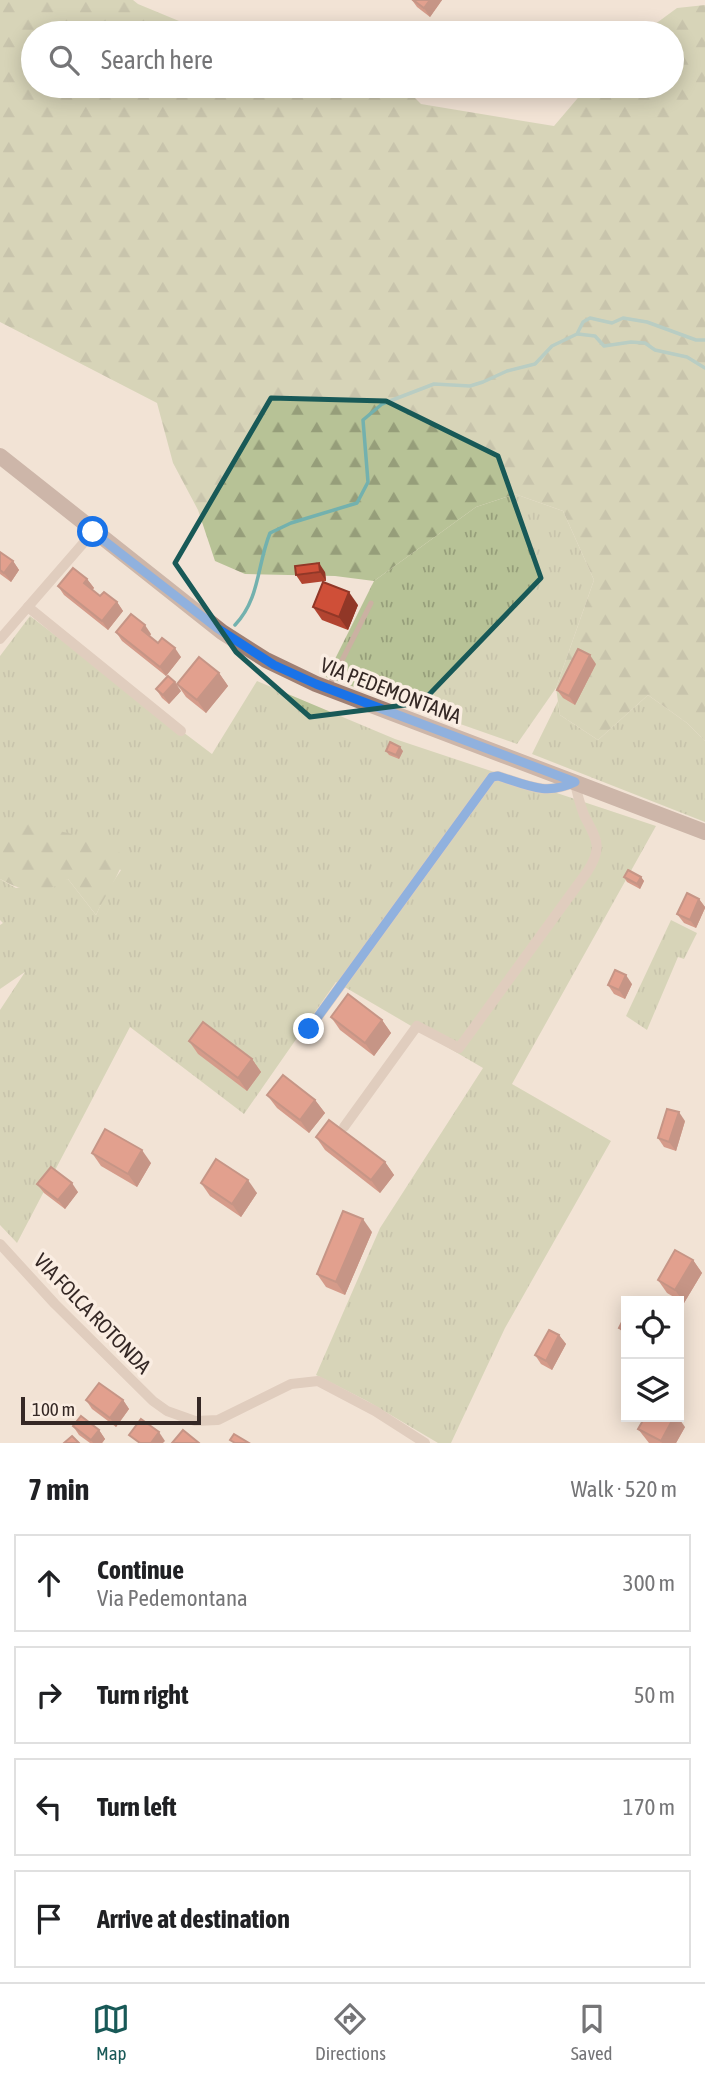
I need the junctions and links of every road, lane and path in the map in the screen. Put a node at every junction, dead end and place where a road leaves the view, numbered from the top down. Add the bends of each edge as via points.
1 (2, 463) edge
2 (93, 532) junction
3 (372, 603) dead end
4 (28, 607) junction
5 (0, 639) edge
6 (327, 689) junction
7 (181, 731) dead end
8 (575, 782) junction
9 (705, 832) edge
10 (309, 1029) dead end
11 (344, 1127) edge
12 (0, 1244) edge
13 (425, 1443) edge

1 - 2 street, VIA PEDEMONTANA
2 - 4 street
2 - 6 street, VIA PEDEMONTANA via 240,645
3 - 6 lane
4 - 5 street
4 - 7 street
6 - 8 street, VIA PEDEMONTANA
8 - 9 street, VIA PEDEMONTANA
8 - 10 street via 553,790 492,777
8 - 11 street via 597,842 597,854 587,872 459,1048 417,1026
12 - 13 street, VIA FOLCA ROTONDA via 103,1352 167,1411 195,1421 218,1420 291,1384 318,1381

